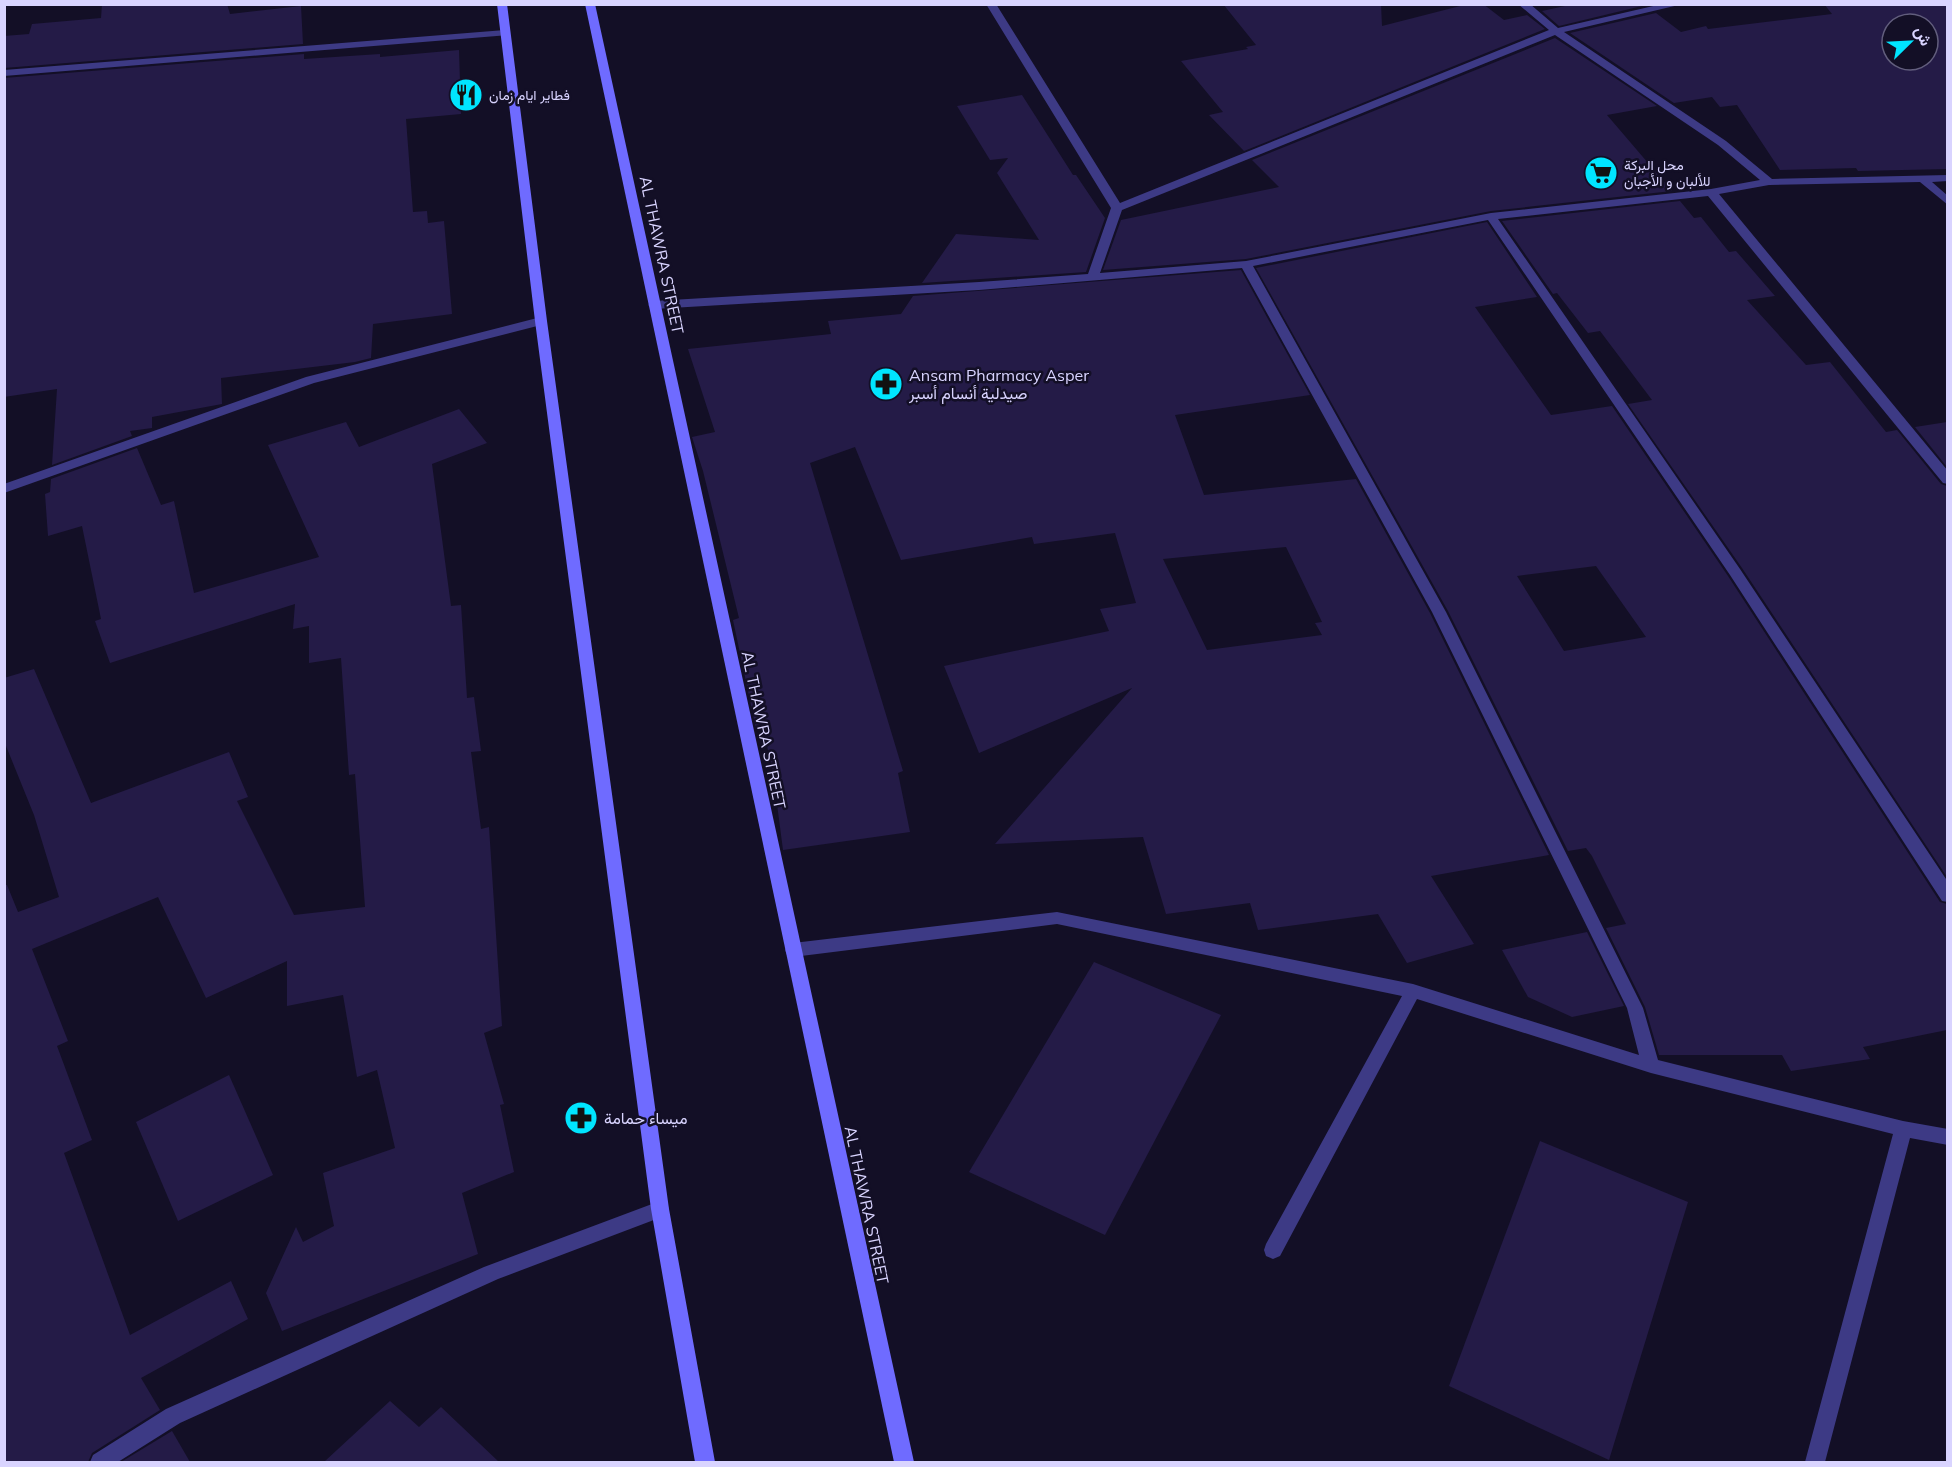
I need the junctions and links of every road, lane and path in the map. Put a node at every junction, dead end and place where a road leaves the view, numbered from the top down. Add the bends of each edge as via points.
1 (502, 4) edge
2 (590, 4) edge
3 (991, 4) edge
4 (1523, 4) edge
5 (1678, 4) edge
6 (1556, 32) junction
7 (505, 33) junction
8 (4, 73) edge
9 (1947, 178) edge
10 (1924, 180) junction
11 (1769, 182) junction
12 (1711, 192) junction
13 (1947, 202) edge
14 (1117, 208) junction
15 (1491, 216) junction
16 (1246, 264) junction
17 (1093, 276) junction
18 (654, 305) junction
19 (541, 321) junction
20 (1947, 480) edge
21 (4, 489) edge
22 (1947, 896) edge
23 (793, 950) junction
24 (1413, 991) junction
25 (1651, 1066) junction
26 (1903, 1129) junction
27 (1947, 1137) edge
28 (660, 1209) junction
29 (1273, 1250) dead end
30 (100, 1462) edge
31 (705, 1462) edge
32 (904, 1462) edge
33 (1815, 1462) edge

1 - 7 main road
2 - 18 main road, AL THAWRA STREET
3 - 14 street
4 - 6 street
5 - 6 street
6 - 11 street via 1722,143
6 - 14 street
7 - 8 street
7 - 19 main road
9 - 10 street
10 - 11 street
10 - 13 street
11 - 12 street
12 - 15 street
12 - 20 street
14 - 17 street
15 - 16 street
15 - 22 street via 1748,591
16 - 17 street
16 - 25 street via 1439,612 1635,1008
17 - 18 street
18 - 23 main road, AL THAWRA STREET
19 - 21 street via 310,380
19 - 28 main road
23 - 24 street via 1057,918
23 - 32 main road, AL THAWRA STREET
24 - 25 street
24 - 29 street
25 - 26 street
26 - 27 street
26 - 33 street
28 - 30 street via 491,1273 173,1416
28 - 31 main road

